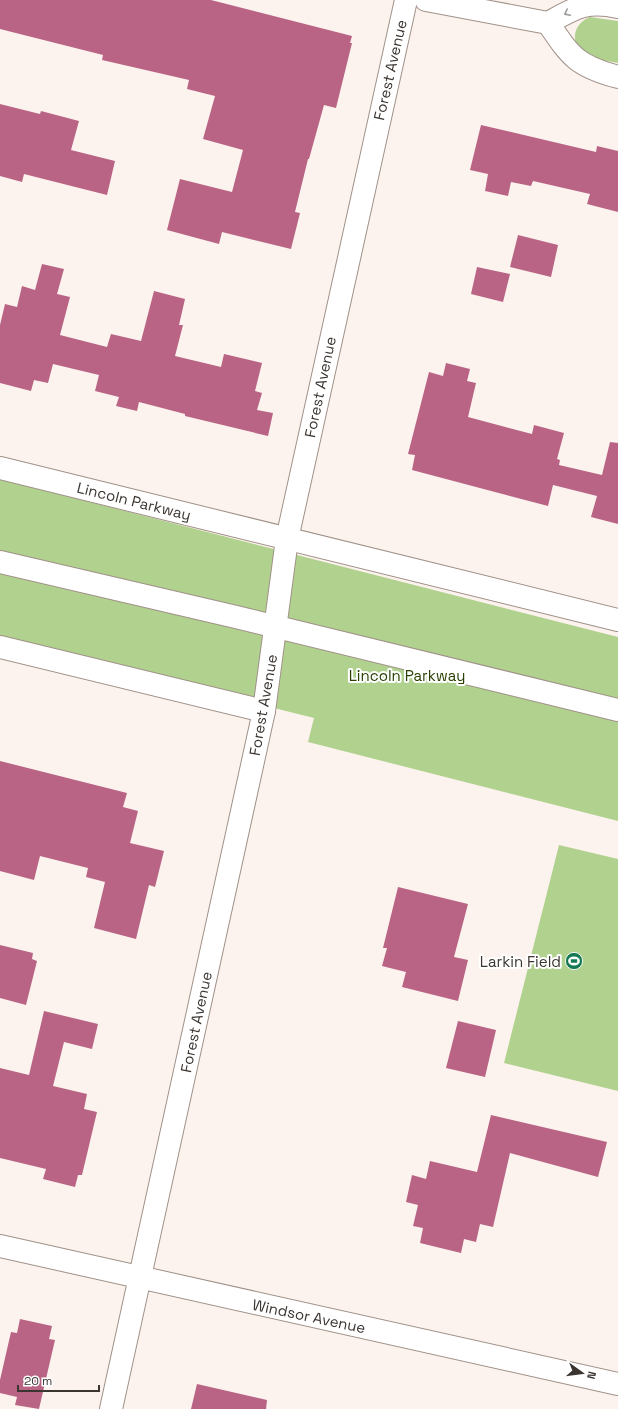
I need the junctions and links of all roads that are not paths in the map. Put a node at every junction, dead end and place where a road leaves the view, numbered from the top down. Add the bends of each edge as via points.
1 (406, 0) edge
2 (426, 0) edge
3 (618, 7) edge
4 (548, 23) junction
5 (618, 77) edge
6 (0, 468) edge
7 (287, 539) junction
8 (0, 562) edge
9 (618, 620) edge
10 (276, 627) junction
11 (0, 647) edge
12 (618, 710) edge
13 (264, 711) junction
14 (0, 1246) edge
15 (140, 1279) junction
16 (618, 1384) edge
17 (111, 1409) edge

1 - 7 street, Forest Avenue
2 - 4 street
3 -> 4 street via 600,3 584,5
4 - 5 street via 578,62
6 - 7 street, Lincoln Parkway
7 - 9 street, Lincoln Parkway
7 - 10 street, Forest Avenue
8 - 10 street
10 - 12 street
10 - 13 street, Forest Avenue
11 - 13 street
13 - 15 street, Forest Avenue
14 - 15 street, Windsor Avenue
15 - 16 street, Windsor Avenue
15 - 17 street, Forest Avenue

